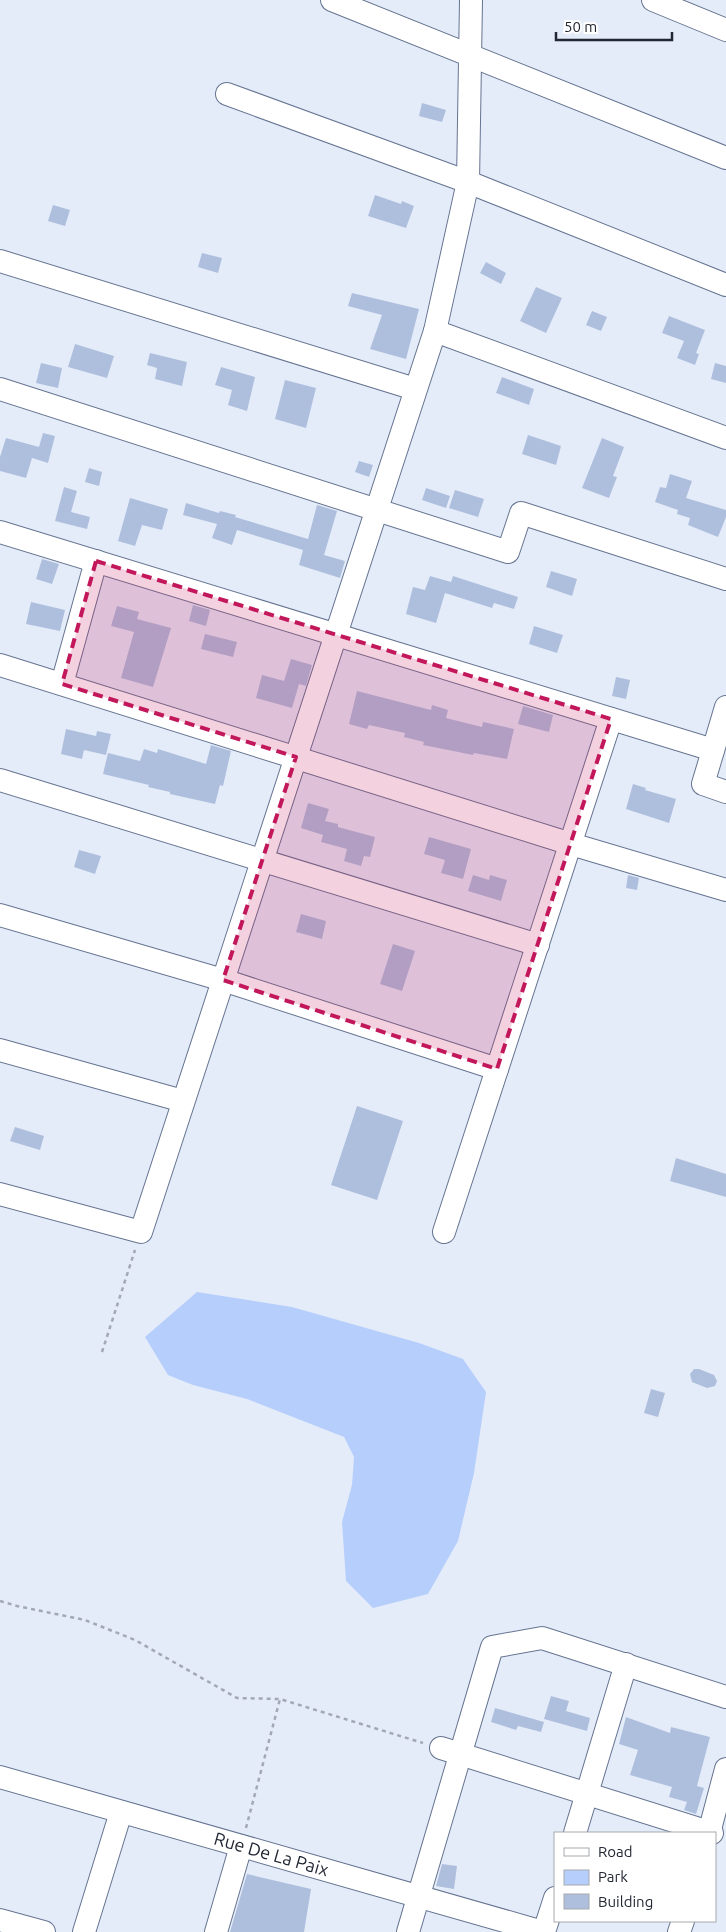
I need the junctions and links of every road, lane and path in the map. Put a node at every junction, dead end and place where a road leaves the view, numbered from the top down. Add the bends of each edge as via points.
1 (332, 0) edge
2 (472, 0) edge
3 (653, 0) edge
4 (726, 30) edge
5 (470, 56) junction
6 (227, 94) dead end
7 (726, 158) edge
8 (468, 182) junction
9 (0, 261) edge
10 (726, 285) edge
11 (434, 331) junction
12 (0, 389) edge
13 (415, 389) junction
14 (726, 438) edge
15 (376, 509) junction
16 (0, 532) edge
17 (96, 561) junction
18 (726, 579) edge
19 (336, 635) junction
20 (0, 665) edge
21 (62, 684) junction
22 (726, 707) edge
23 (611, 719) junction
24 (713, 750) junction
25 (296, 757) junction
26 (0, 780) edge
27 (726, 792) edge
28 (571, 844) junction
29 (262, 860) junction
30 (726, 890) edge
31 (0, 915) edge
32 (538, 944) junction
33 (223, 980) junction
34 (0, 1050) edge
35 (497, 1069) junction
36 (183, 1101) junction
37 (0, 1194) edge
38 (141, 1232) junction
39 (444, 1232) dead end
40 (102, 1352) dead end
41 (0, 1601) edge
42 (626, 1664) junction
43 (726, 1697) edge
44 (280, 1699) junction
45 (451, 1752) junction
46 (726, 1769) edge
47 (0, 1777) edge
48 (587, 1794) junction
49 (121, 1812) junction
50 (575, 1832) edge
51 (708, 1832) edge
52 (714, 1832) edge
53 (241, 1846) junction
54 (418, 1897) junction
55 (554, 1901) edge
56 (0, 1920) edge
57 (44, 1932) edge
58 (84, 1932) edge
59 (216, 1932) edge
60 (408, 1932) edge
61 (544, 1932) edge

1 - 5 street
2 - 5 street
3 - 4 street
5 - 7 street
5 - 8 street
6 - 8 street
8 - 10 street
8 - 11 street
9 - 13 street
11 - 13 street
11 - 14 street
12 - 15 street
13 - 15 street
15 - 18 street via 508,552 521,513
15 - 19 street
16 - 17 street
17 - 19 street
17 - 21 street
19 - 23 street
19 - 25 street
20 - 21 street
21 - 25 street
22 - 24 street
23 - 24 street
23 - 28 street
24 - 27 street via 703,784
25 - 28 street
25 - 29 street
26 - 29 street
28 - 30 street
28 - 32 street
29 - 32 street
29 - 33 street
31 - 33 street
32 - 35 street
33 - 35 street
33 - 36 street
34 - 36 street
35 - 39 street
36 - 38 street
37 - 38 street
38 - 40 path
41 - 44 path via 85,1620 127,1637 236,1698
42 - 43 street
42 - 45 street via 542,1638 492,1647
42 - 48 street
44 - 45 path
44 - 53 path
45 - 48 street
45 - 54 street
46 - 52 street
47 - 49 street, Rue De La Paix
48 - 50 street
48 - 51 street
49 - 53 street, Rue De La Paix
49 - 58 street
53 - 54 street, Rue De La Paix
53 - 59 street
54 - 60 street
54 - 61 street, Rue De La Paix
55 - 61 street
56 - 57 street

